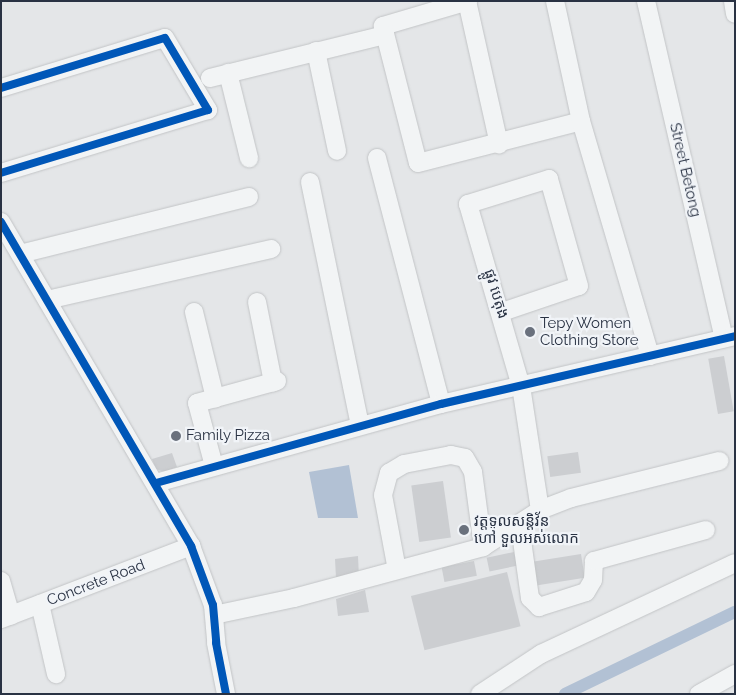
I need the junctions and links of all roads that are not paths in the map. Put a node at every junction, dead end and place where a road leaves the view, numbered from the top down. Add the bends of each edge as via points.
1 (468, 1) edge
2 (555, 1) edge
3 (646, 1) edge
4 (733, 1) edge
5 (735, 14) edge
6 (385, 35) junction
7 (316, 51) junction
8 (228, 73) junction
9 (210, 78) dead end
10 (1, 88) edge
11 (582, 121) junction
12 (499, 144) junction
13 (336, 152) dead end
14 (249, 158) dead end
15 (377, 158) dead end
16 (1, 173) edge
17 (310, 182) dead end
18 (249, 197) dead end
19 (1, 222) edge
20 (271, 249) dead end
21 (20, 254) junction
22 (47, 300) junction
23 (256, 302) dead end
24 (194, 312) dead end
25 (502, 312) junction
26 (729, 337) edge
27 (650, 356) junction
28 (521, 386) junction
29 (215, 398) junction
30 (441, 404) junction
31 (360, 426) junction
32 (719, 461) dead end
33 (214, 466) junction
34 (156, 483) junction
35 (540, 510) junction
36 (520, 526) junction
37 (706, 530) dead end
38 (191, 546) junction
39 (483, 547) junction
40 (735, 564) edge
41 (396, 570) junction
42 (1, 581) edge
43 (40, 604) junction
44 (214, 615) junction
45 (6, 617) edge
46 (56, 674) dead end
47 (735, 674) edge
48 (226, 694) edge
49 (480, 694) edge
50 (699, 694) edge

1 - 6 street via 386,22
1 - 12 street
2 - 11 street
3 - 26 street, Street Betong
4 - 5 street
6 - 7 street
6 - 12 street via 418,163
7 - 8 street
7 - 13 street
8 - 9 street
8 - 14 street
10 - 16 street via 165,38 208,110
11 - 12 street
11 - 27 street
15 - 30 street
17 - 31 street
18 - 21 street
19 - 21 street
20 - 22 street
21 - 22 street
22 - 34 street
23 - 29 street via 275,381
24 - 29 street
25 - 25 street, ផ្លូវ បេតុង via 580,286 551,180 468,202
25 - 28 street, ផ្លូវ បេតុង
26 - 27 street
27 - 28 street
28 - 30 street
28 - 35 street, ផ្លូវ បេតុង
29 - 33 street via 197,403
30 - 31 street
31 - 33 street
32 - 35 street
33 - 34 street
34 - 38 street
35 - 36 street
36 - 37 street via 530,598 539,607 586,592 593,580 594,560
36 - 39 street
38 - 43 street, Concrete Road
38 - 44 street
39 - 41 street
39 - 41 street via 473,472 465,458 451,456 404,464 389,473 383,495
40 - 49 street via 541,654
41 - 44 street via 294,598
42 - 45 street
43 - 45 street, Concrete Road
43 - 46 street
44 - 48 street
47 - 50 street

